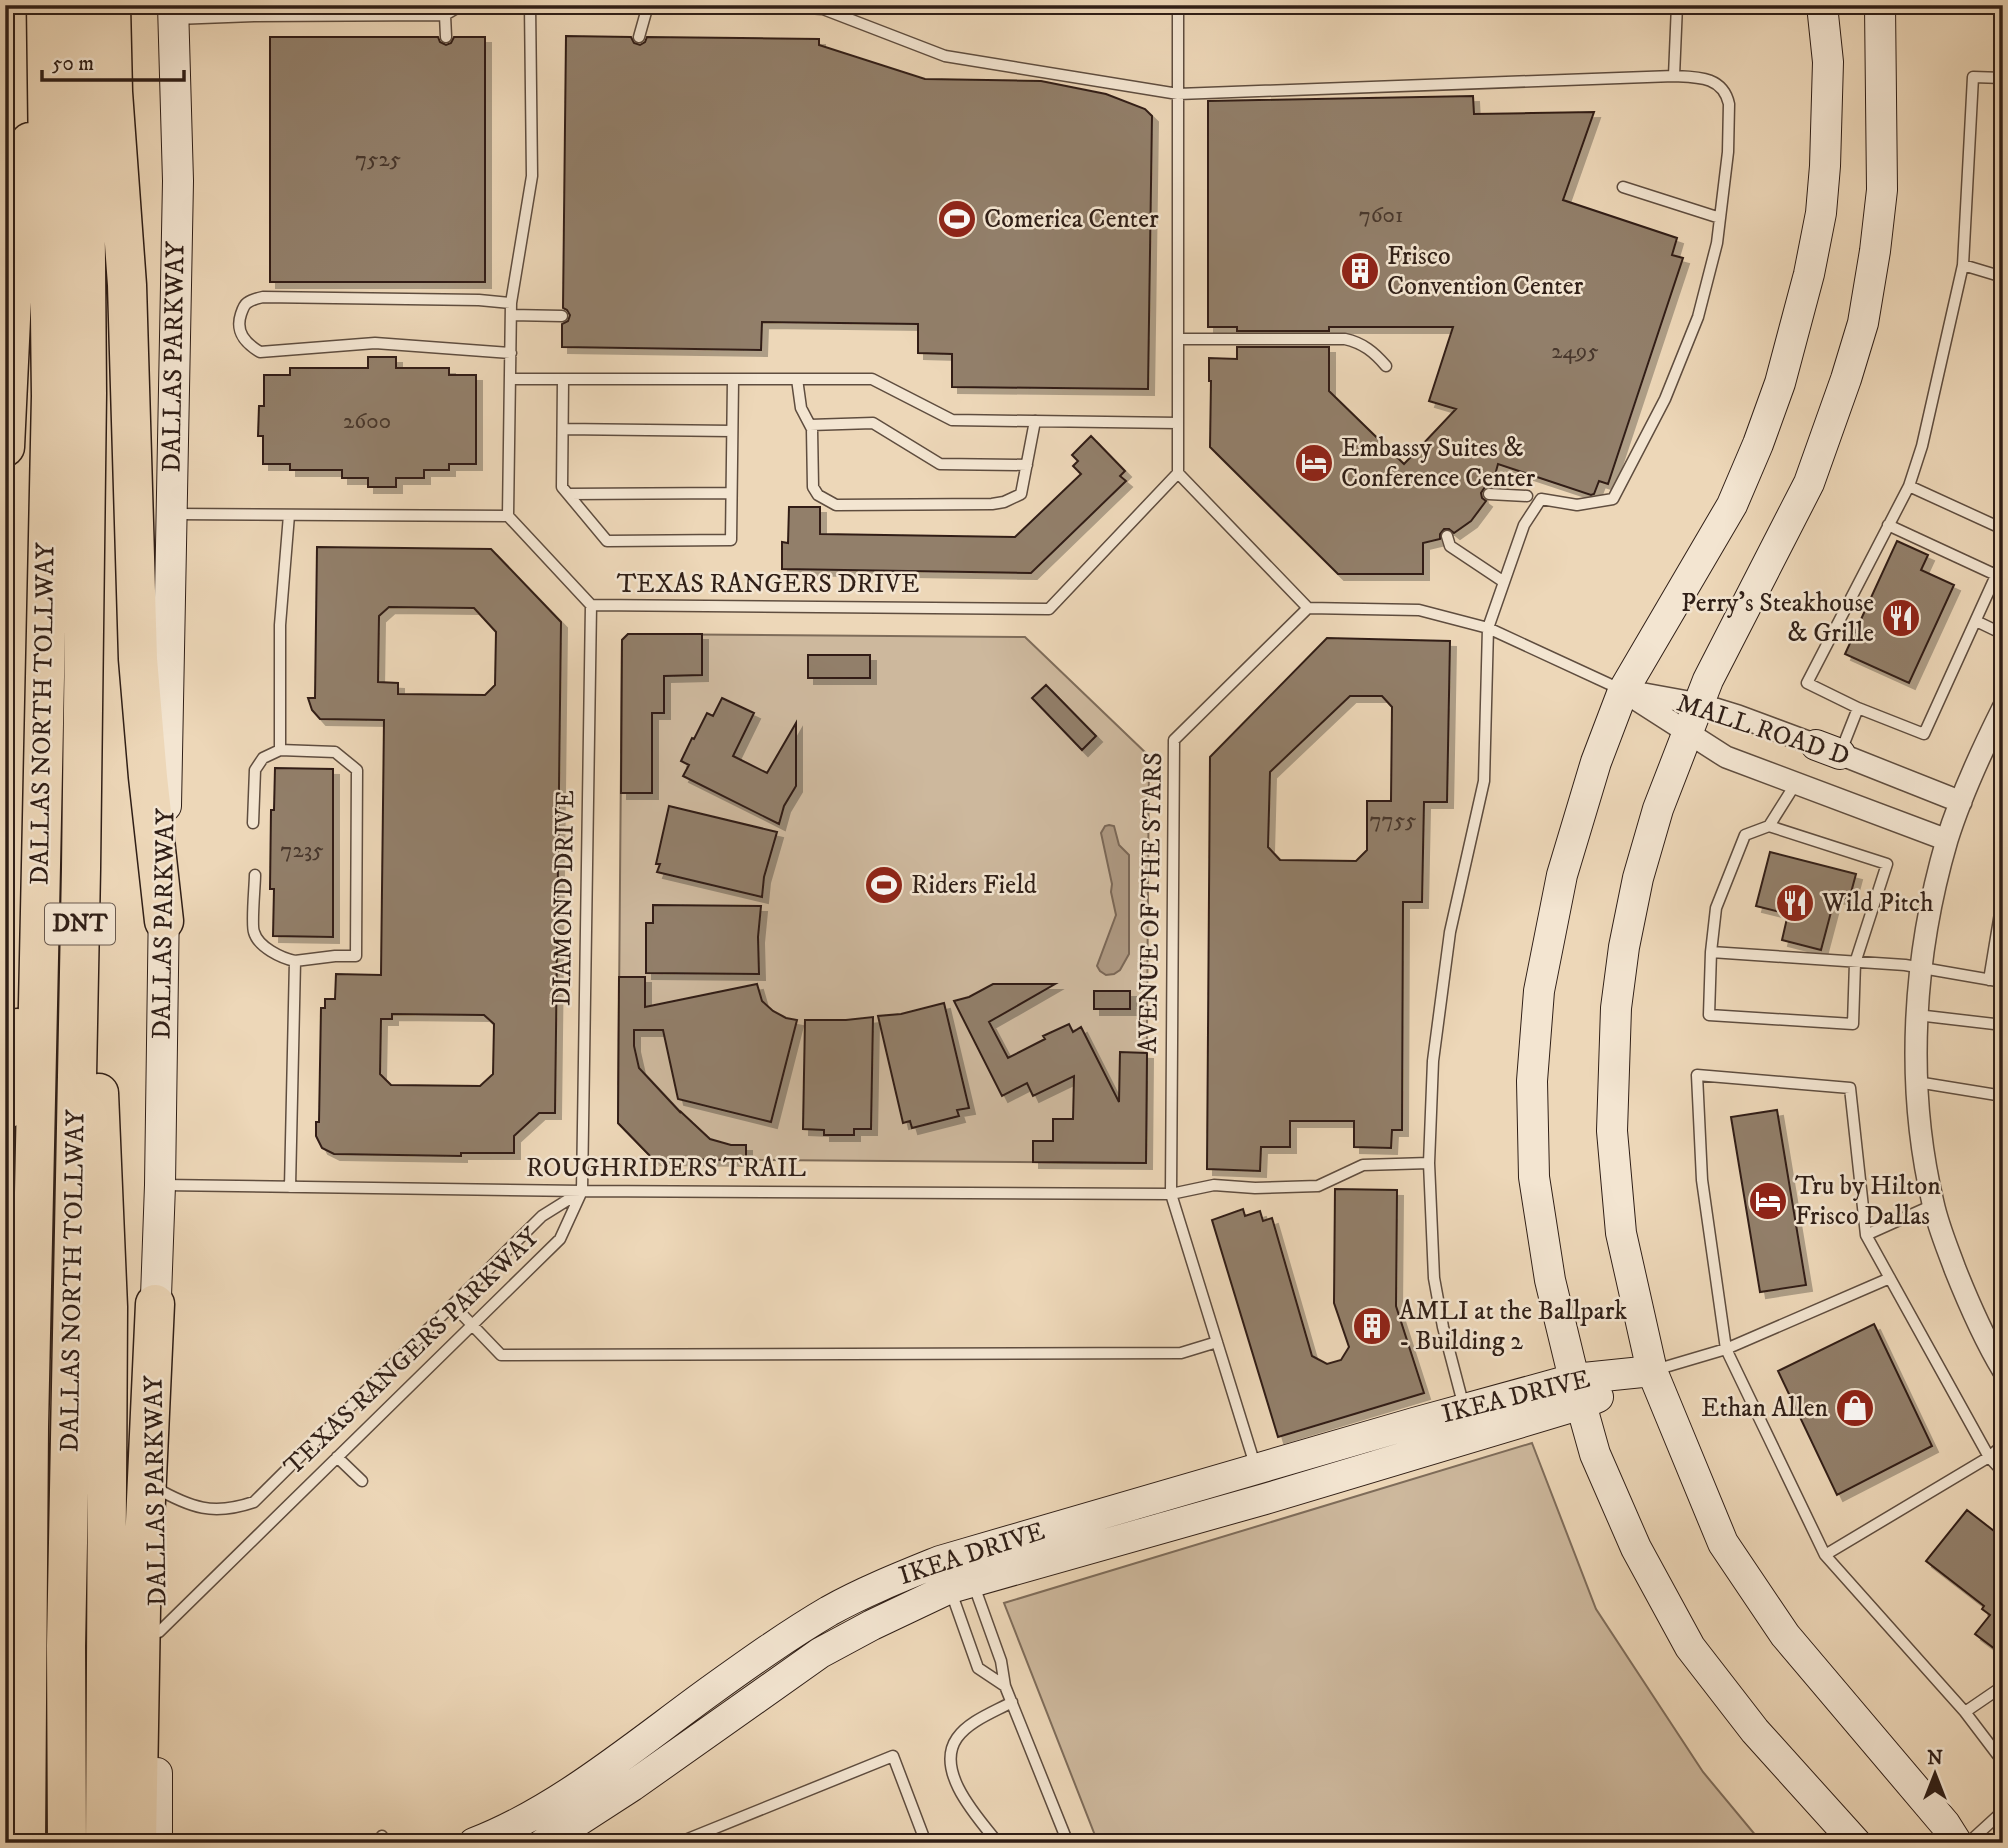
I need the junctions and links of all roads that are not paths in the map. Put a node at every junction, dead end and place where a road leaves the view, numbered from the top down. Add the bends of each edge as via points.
1 (46, 5) edge
2 (84, 5) edge
3 (111, 5) edge
4 (462, 5) edge
5 (530, 5) edge
6 (648, 5) edge
7 (758, 5) edge
8 (1178, 5) edge
9 (1677, 5) edge
10 (1822, 5) edge
11 (1880, 5) edge
12 (172, 10) edge
13 (254, 11) edge
14 (445, 15) junction
15 (446, 37) dead end
16 (639, 37) dead end
17 (46, 44) junction
18 (1674, 76) junction
19 (2003, 78) edge
20 (1178, 94) junction
21 (1623, 187) dead end
22 (1720, 218) junction
23 (1963, 265) junction
24 (2003, 277) edge
25 (511, 309) junction
26 (562, 316) dead end
27 (1178, 339) junction
28 (511, 353) junction
29 (1386, 366) dead end
30 (510, 379) junction
31 (797, 379) junction
32 (563, 380) junction
33 (733, 380) junction
34 (1035, 421) junction
35 (1178, 423) junction
36 (810, 425) junction
37 (563, 429) junction
38 (732, 431) junction
39 (5, 447) edge
40 (1027, 465) junction
41 (1178, 473) junction
42 (1909, 486) junction
43 (731, 493) junction
44 (568, 494) junction
45 (1489, 495) dead end
46 (1527, 496) dead end
47 (171, 514) junction
48 (289, 514) junction
49 (508, 516) junction
50 (1888, 525) junction
51 (2003, 529) edge
52 (1447, 536) dead end
53 (2003, 560) edge
54 (1996, 575) junction
55 (1504, 582) junction
56 (592, 605) junction
57 (1308, 608) junction
58 (1976, 621) junction
59 (1488, 628) junction
60 (2003, 634) edge
61 (1623, 691) junction
62 (1858, 708) junction
63 (2003, 708) edge
64 (1694, 718) junction
65 (1828, 749) junction
66 (280, 750) junction
67 (1796, 783) junction
68 (1961, 802) junction
69 (253, 824) dead end
70 (1769, 826) junction
71 (1947, 840) junction
72 (82, 869) junction
73 (40, 870) junction
74 (255, 875) dead end
75 (2003, 895) edge
76 (164, 921) junction
77 (1711, 952) junction
78 (295, 961) junction
79 (1855, 963) junction
80 (1920, 968) junction
81 (1989, 980) junction
82 (2003, 982) edge
83 (1917, 1015) junction
84 (2003, 1025) edge
85 (1917, 1082) junction
86 (2003, 1096) edge
87 (5, 1110) edge
88 (1429, 1163) junction
89 (160, 1185) junction
90 (290, 1187) junction
91 (583, 1191) junction
92 (1171, 1194) junction
93 (1933, 1205) junction
94 (1867, 1235) junction
95 (1890, 1278) junction
96 (155, 1304) junction
97 (453, 1305) junction
98 (472, 1325) junction
99 (1217, 1342) junction
100 (1726, 1349) junction
101 (2003, 1370) edge
102 (1652, 1371) junction
103 (1578, 1392) junction
104 (1464, 1409) junction
105 (2003, 1446) edge
106 (337, 1457) junction
107 (1989, 1457) junction
108 (1256, 1469) junction
109 (2003, 1472) edge
110 (362, 1480) dead end
111 (154, 1487) junction
112 (1265, 1499) junction
113 (1825, 1555) junction
114 (956, 1571) junction
115 (159, 1632) junction
116 (1005, 1686) junction
117 (2003, 1686) edge
118 (1012, 1702) junction
119 (1965, 1712) junction
120 (2003, 1762) edge
121 (2003, 1811) edge
122 (105, 1825) edge
123 (995, 1840) edge
124 (26, 1843) edge
125 (67, 1843) edge
126 (137, 1843) edge
127 (157, 1843) edge
128 (474, 1843) edge
129 (544, 1843) edge
130 (678, 1843) edge
131 (926, 1843) edge
132 (979, 1843) edge
133 (1068, 1843) edge
134 (1856, 1843) edge
135 (1957, 1843) edge
136 (1968, 1843) edge

1 - 17 highway, DALLAS NORTH TOLLWAY / DNT
2 - 72 highway, DALLAS NORTH TOLLWAY / DNT via 87,393
3 - 76 highway via 127,285 138,659
4 - 14 lane
5 - 25 lane via 531,176
6 - 16 lane
7 - 20 lane via 823,9 946,56
8 - 20 lane
9 - 18 lane
10 - 61 main road via 1828,62 1821,214 1780,383 1732,505
11 - 64 main road via 1882,190 1863,323 1809,483 1708,680
12 - 13 lane
12 - 47 main road, DALLAS PARKWAY via 178,181
13 - 14 lane
14 - 15 lane
17 - 39 highway via 15,234
17 - 73 highway, DALLAS NORTH TOLLWAY / DNT via 51,396
18 - 20 lane
18 - 22 lane via 1710,79 1728,96 1728,152
19 - 23 lane via 1973,77
20 - 27 lane
21 - 22 lane
22 - 55 lane via 1698,317 1665,399 1613,499 1577,505 1541,499 1524,525
23 - 24 lane
23 - 42 lane
25 - 26 lane
25 - 28 lane
25 - 28 lane via 479,300 263,297 248,302 239,323 241,335 260,352 375,343
27 - 29 lane via 1345,339 1374,352
27 - 35 lane
28 - 30 lane
30 - 32 lane
30 - 49 lane
31 - 33 lane
31 - 34 lane via 872,379 951,421
31 - 36 lane via 801,408
32 - 33 lane
32 - 37 lane
33 - 38 lane
34 - 35 lane
34 - 40 lane
35 - 41 lane
36 - 40 lane via 873,423 940,464
36 - 40 lane via 813,487 836,505 1004,502 1021,494
37 - 38 lane
37 - 44 lane via 562,487
38 - 43 lane
41 - 56 lane, TEXAS RANGERS DRIVE via 1049,609
41 - 57 lane
42 - 50 lane
42 - 51 lane
43 - 44 lane
43 - 44 lane via 731,540 607,541
45 - 46 lane
47 - 48 lane
47 - 76 main road, DALLAS PARKWAY
48 - 49 lane
48 - 66 lane via 280,625
49 - 56 lane, TEXAS RANGERS DRIVE
50 - 54 lane
50 - 62 lane via 1807,683
52 - 55 lane via 1450,546
53 - 54 lane
54 - 58 lane
55 - 59 lane
56 - 91 lane, DIAMOND DRIVE
57 - 59 lane via 1419,610
57 - 92 lane, AVENUE OF THE STARS via 1174,740
58 - 60 lane
58 - 62 lane via 1924,734
59 - 61 lane
59 - 88 lane via 1484,781 1450,932 1433,1061
61 - 64 street, MALL ROAD D
61 - 64 street, MALL ROAD D
61 - 103 main road via 1562,875 1539,991 1531,1081 1534,1177 1550,1279
62 - 65 lane
63 - 68 street
64 - 65 street, MALL ROAD D via 1738,716
64 - 67 street, MALL ROAD D via 1726,757
64 - 102 main road via 1658,809 1638,878 1616,1008 1612,1130 1621,1233
65 - 68 street, MALL ROAD D
66 - 69 lane via 263,758 255,770
66 - 78 lane via 335,752 357,771 356,956
67 - 70 lane
67 - 71 street, MALL ROAD D
68 - 71 street
70 - 77 lane via 1745,835 1716,908
70 - 79 lane via 1887,864
71 - 80 street
72 - 122 highway via 103,1143 108,1307
72 - 125 highway, DALLAS NORTH TOLLWAY / DNT via 66,1646
73 - 87 highway
73 - 124 highway, DALLAS NORTH TOLLWAY / DNT
74 - 78 lane via 254,932 263,945
75 - 81 lane
76 - 89 main road, DALLAS PARKWAY
77 - 79 lane
77 - 79 lane via 1709,1015 1853,1024
78 - 90 lane
79 - 80 lane
80 - 81 lane
80 - 83 street
81 - 82 lane
83 - 84 lane
83 - 85 street
85 - 86 lane
85 - 93 street
88 - 92 lane, ROUGHRIDERS TRAIL via 1363,1165 1318,1186 1214,1185
88 - 104 lane via 1434,1278
89 - 90 lane, ROUGHRIDERS TRAIL
89 - 96 main road, DALLAS PARKWAY
90 - 91 lane, ROUGHRIDERS TRAIL
91 - 92 lane, ROUGHRIDERS TRAIL
91 - 97 lane, TEXAS RANGERS PARKWAY via 542,1216
91 - 98 lane, TEXAS RANGERS PARKWAY via 559,1239
92 - 99 lane, AVENUE OF THE STARS
93 - 94 lane
93 - 101 street via 1972,1313
94 - 95 lane
94 - 100 lane via 1850,1088 1697,1075 1702,1180
95 - 100 lane
95 - 107 lane
96 - 111 main road, DALLAS PARKWAY
96 - 126 highway via 141,1609
97 - 98 lane
97 - 111 lane, TEXAS RANGERS PARKWAY via 254,1502 234,1508 204,1508 180,1502
98 - 99 lane via 501,1355 1181,1353
98 - 106 lane, TEXAS RANGERS PARKWAY
99 - 108 lane, AVENUE OF THE STARS
100 - 102 lane
100 - 113 lane
102 - 103 main road, IKEA DRIVE
102 - 135 main road via 1723,1543 1786,1636
103 - 104 main road, IKEA DRIVE
103 - 112 main road, IKEA DRIVE
103 - 134 main road via 1595,1454 1636,1548 1690,1647 1755,1731
104 - 108 main road, IKEA DRIVE
105 - 107 lane
106 - 110 lane
106 - 115 lane, TEXAS RANGERS PARKWAY
107 - 109 lane
107 - 113 lane
108 - 112 main road
108 - 114 main road, IKEA DRIVE
111 - 115 main road, DALLAS PARKWAY
112 - 114 main road, IKEA DRIVE
113 - 119 lane
114 - 116 lane via 1001,1661
114 - 116 lane via 978,1668
114 - 128 main road, IKEA DRIVE via 875,1587 829,1611 599,1773
114 - 129 main road, IKEA DRIVE via 820,1653
115 - 127 main road, DALLAS PARKWAY
116 - 118 lane
117 - 119 lane
118 - 123 lane via 972,1724 957,1738 951,1754 952,1773 968,1805
118 - 133 lane
119 - 120 lane
121 - 136 lane
123 - 132 lane
130 - 131 lane via 894,1756

